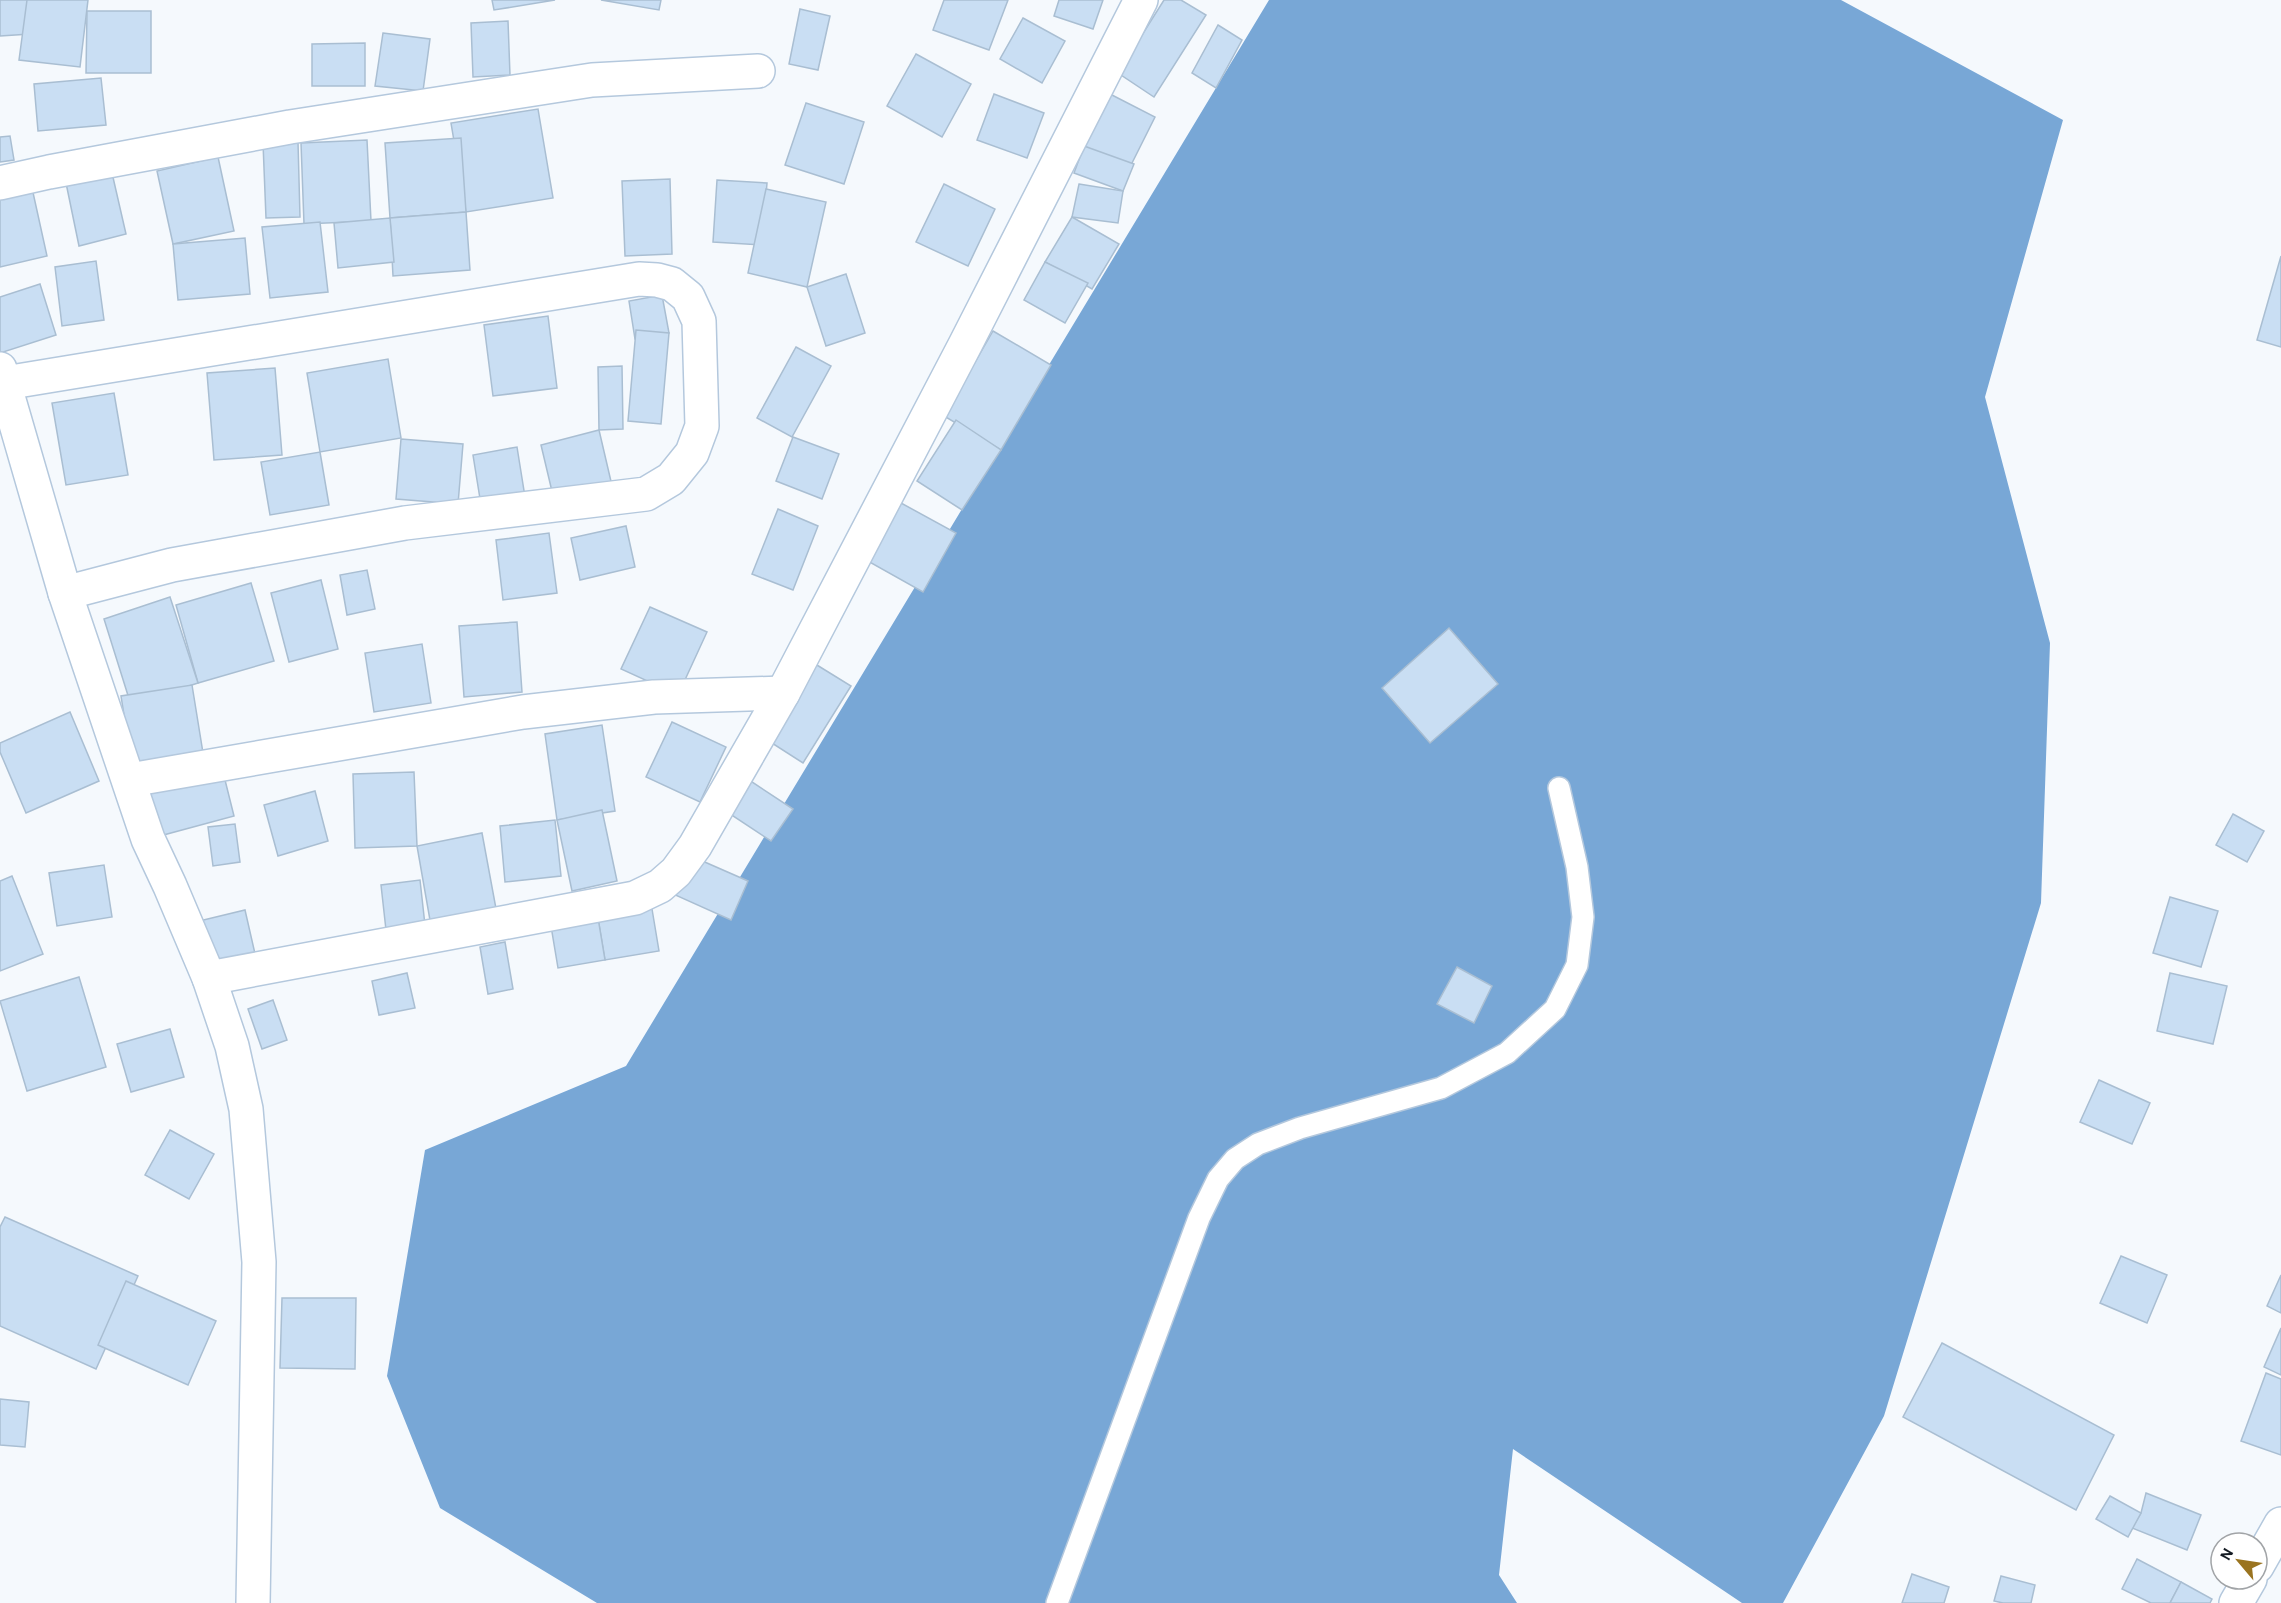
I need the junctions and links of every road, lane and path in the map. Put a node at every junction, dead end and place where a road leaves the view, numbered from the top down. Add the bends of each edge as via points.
1 (1141, 0) edge
2 (758, 71) dead end
3 (0, 183) edge
4 (3, 376) edge
5 (65, 593) junction
6 (783, 693) junction
7 (130, 780) junction
8 (1559, 788) dead end
9 (209, 978) junction
10 (2281, 1524) edge
11 (2269, 1545) edge
12 (253, 1603) edge
13 (1057, 1603) edge

1 - 6 street
2 - 3 street via 592,80 290,127
4 - 5 street
4 - 5 street via 639,279 672,284 688,297 699,321 702,426 692,453 671,479 646,494 405,524 172,564
5 - 7 street
6 - 7 street via 654,697 523,712
6 - 9 street via 694,846 676,872 660,886 635,898
7 - 9 street via 148,838
8 - 13 lane via 1577,867 1583,917 1577,965 1555,1009 1507,1053 1442,1088 1300,1128 1258,1144 1235,1159 1218,1179 1199,1218
9 - 12 street via 232,1046 246,1109 259,1263
10 - 11 street

